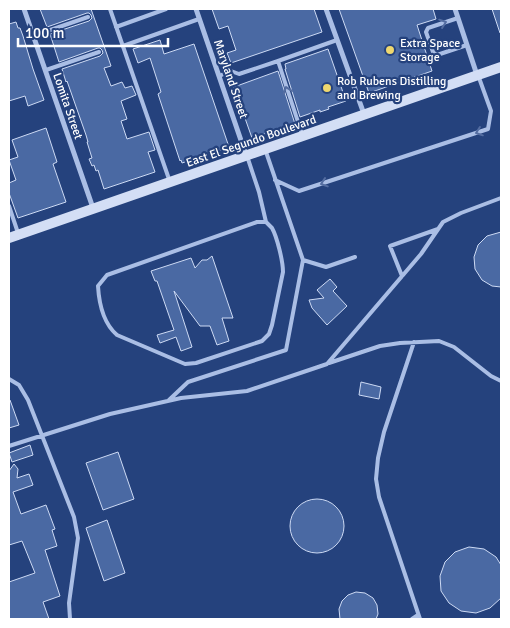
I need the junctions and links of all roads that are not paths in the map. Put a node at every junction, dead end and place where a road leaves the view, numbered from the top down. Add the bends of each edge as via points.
1 (24, 9) edge
2 (110, 9) edge
3 (166, 9) edge
4 (196, 9) edge
5 (326, 9) edge
6 (454, 9) edge
7 (88, 17) dead end
8 (458, 18) junction
9 (199, 19) junction
10 (116, 26) junction
11 (34, 36) junction
12 (337, 40) junction
13 (467, 45) junction
14 (123, 46) junction
15 (99, 52) dead end
16 (278, 61) junction
17 (501, 67) edge
18 (46, 70) junction
19 (478, 75) junction
20 (219, 76) junction
21 (364, 115) junction
22 (303, 136) junction
23 (265, 149) junction
24 (246, 156) junction
25 (275, 180) junction
26 (170, 182) junction
27 (501, 198) edge
28 (9, 206) edge
29 (93, 209) junction
30 (266, 222) junction
31 (438, 229) junction
32 (14, 236) edge
33 (355, 257) dead end
34 (303, 260) junction
35 (402, 276) junction
36 (414, 342) junction
37 (327, 364) junction
38 (9, 379) edge
39 (501, 381) edge
40 (168, 401) junction
41 (42, 435) junction
42 (9, 446) edge
43 (419, 617) edge
44 (70, 618) edge
45 (64, 619) edge
46 (412, 619) edge

1 - 11 street, Lomita Street
2 - 10 lane
3 - 10 lane
4 - 9 street, Maryland Street
5 - 12 street
6 - 8 street
7 - 11 lane
8 - 13 street
13 -> 8 lane via 435,55 426,32 428,28
9 - 14 lane
9 - 20 street, Maryland Street
10 - 14 lane
11 - 18 street, Lomita Street
12 - 16 lane
12 - 21 street
13 - 19 street
14 - 26 lane
15 - 18 lane
16 - 20 lane via 239,74 232,71
22 -> 16 lane
17 - 19 main road, East El Segundo Boulevard
18 - 29 street, Lomita Street
19 - 21 main road, East El Segundo Boulevard
19 -> 25 lane via 491,111 488,129 299,191
20 - 24 street, Maryland Street
21 - 22 main road, East El Segundo Boulevard
22 - 23 main road, East El Segundo Boulevard
23 - 24 main road, East El Segundo Boulevard
23 - 25 lane
24 - 26 main road, East El Segundo Boulevard
24 - 30 lane via 260,192
25 - 34 lane
26 - 29 main road, East El Segundo Boulevard
27 - 31 lane via 461,213 443,222
28 - 32 lane
29 - 32 main road, East El Segundo Boulevard
30 - 30 lane via 257,222 107,275 98,286 99,301 109,329 185,364 262,341 272,325 283,272 280,250 272,228
31 - 35 lane
31 - 35 lane via 390,246
33 - 34 lane via 326,267
34 - 40 lane via 286,350 188,382
35 - 37 lane
36 - 37 lane via 380,346
36 - 39 lane via 439,341 454,347
36 - 43 lane via 384,432 376,479
37 - 40 lane via 247,391
38 - 41 lane via 19,385 28,400
40 - 41 lane via 110,414
41 - 42 lane
41 - 44 lane via 74,517 78,538
43 - 46 lane
44 - 45 lane

